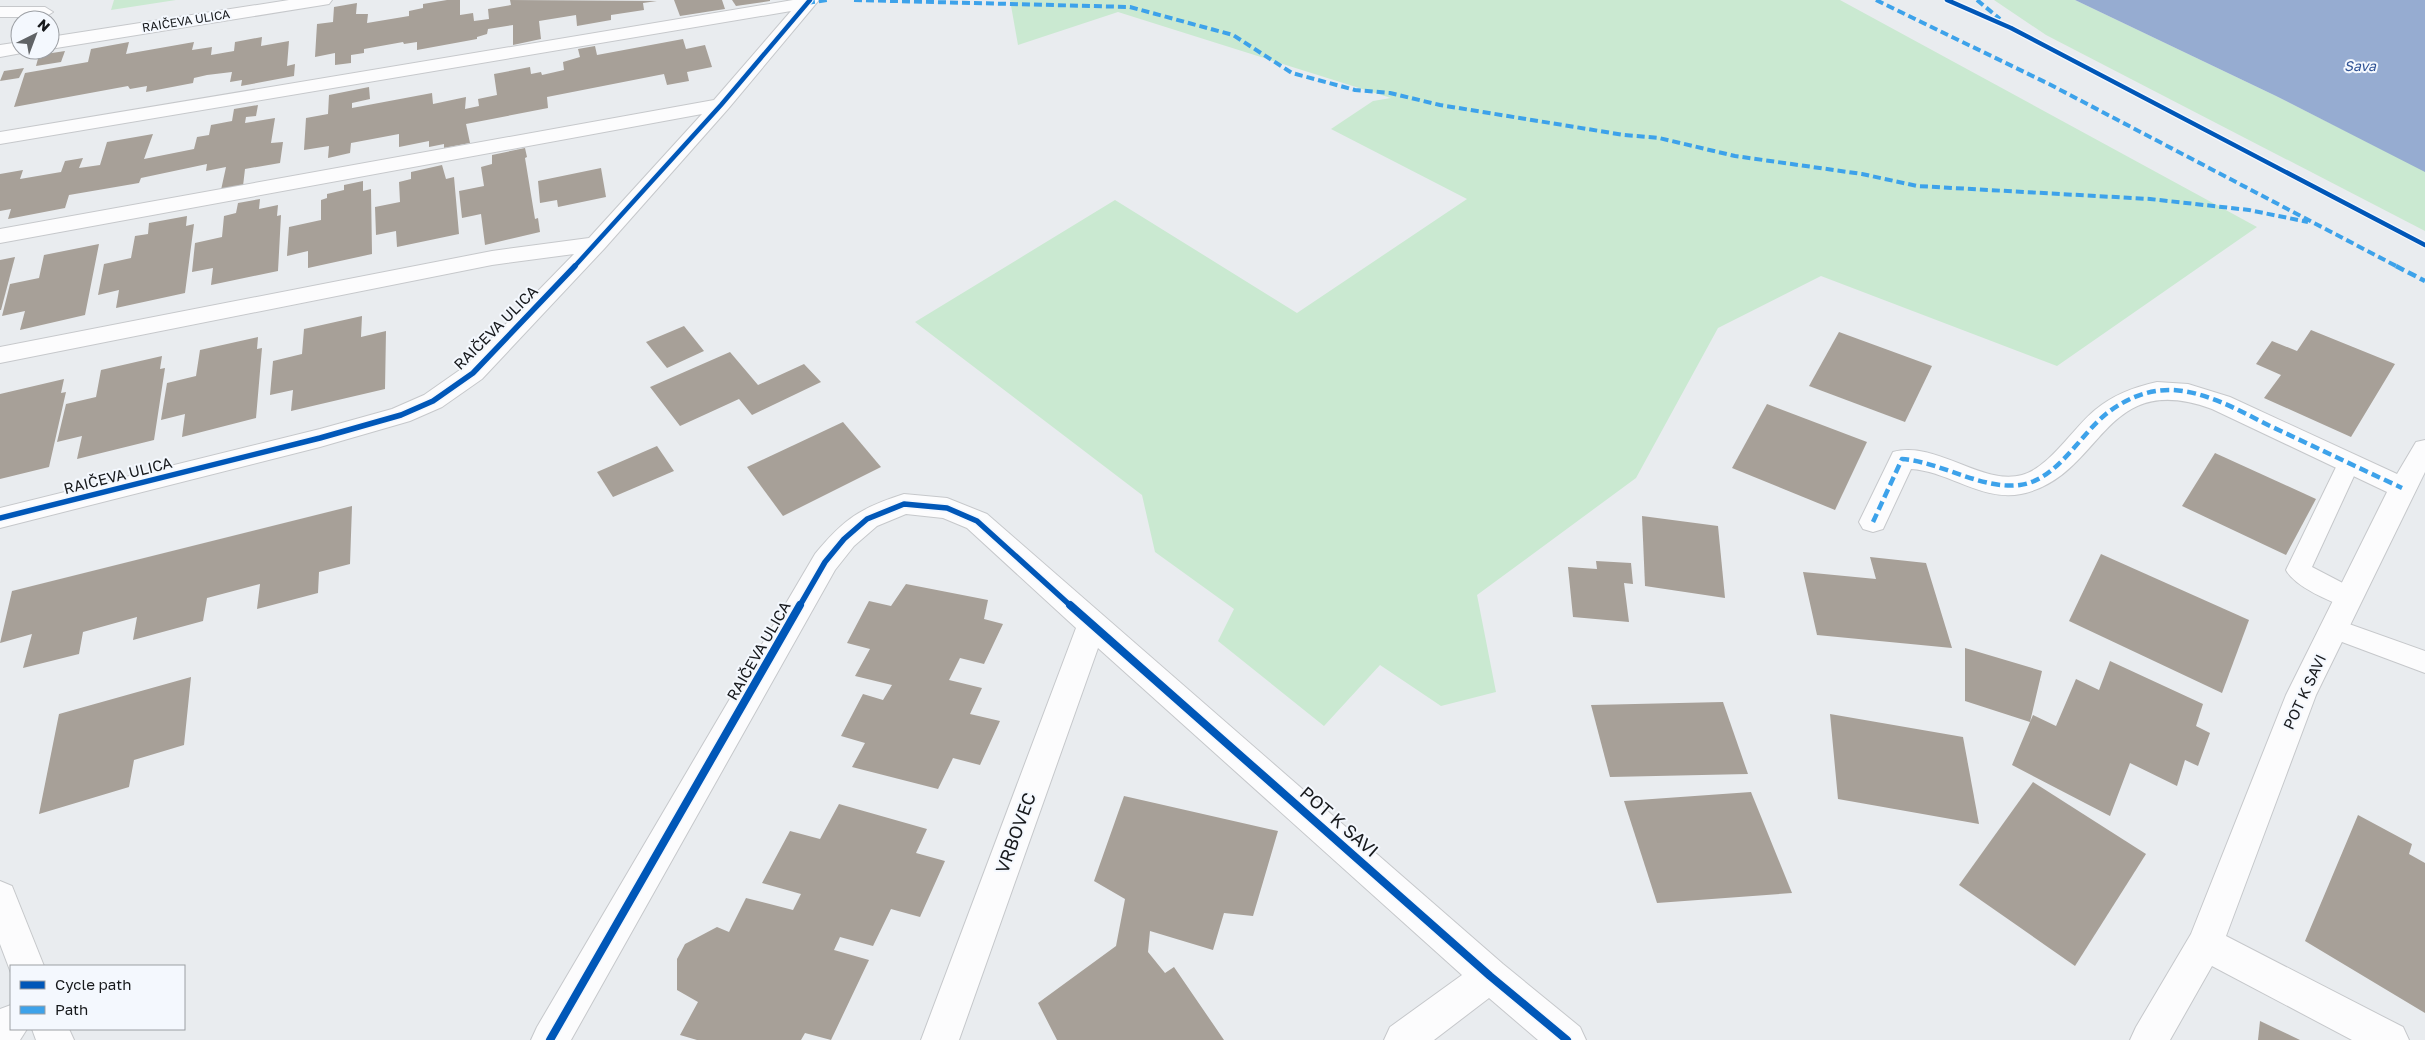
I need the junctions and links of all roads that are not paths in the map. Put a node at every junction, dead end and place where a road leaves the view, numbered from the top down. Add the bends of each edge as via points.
1 (323, 0) edge
2 (808, 2) edge
3 (60, 41) edge
4 (721, 105) junction
5 (0, 138) edge
6 (0, 236) edge
7 (596, 244) junction
8 (0, 355) edge
9 (2425, 450) edge
10 (2349, 463) junction
11 (2402, 488) junction
12 (0, 518) edge
13 (1873, 522) dead end
14 (2349, 598) junction
15 (1092, 625) junction
16 (2335, 629) junction
17 (2425, 662) edge
18 (0, 897) edge
19 (2205, 944) junction
20 (26, 965) edge
21 (1490, 976) junction
22 (10, 1025) edge
23 (0, 1034) edge
24 (550, 1040) edge
25 (940, 1040) edge
26 (1403, 1040) edge
27 (1567, 1040) edge
28 (2150, 1040) edge
29 (2390, 1040) edge

1 - 3 street, RAIČEVA ULICA
2 - 4 street, RAIČEVA ULICA
2 - 5 street, RAIČEVA ULICA
4 - 6 street
4 - 7 street, RAIČEVA ULICA
7 - 8 street via 492,258
7 - 12 street, RAIČEVA ULICA via 472,373 433,401 320,438
9 - 11 street, POT K SAVI
10 - 11 street
10 - 13 street via 2218,402 2184,391 2157,391 2117,406 2044,476 2022,485 2007,486 1915,459 1902,459
10 - 14 lane via 2298,570
11 - 14 street, POT K SAVI
14 - 16 street, POT K SAVI
15 - 21 street, POT K SAVI
15 - 24 street, RAIČEVA ULICA via 978,521 947,508 904,504 867,519 825,562
15 - 25 street, VRBOVEC
16 - 17 lane
16 - 19 street, POT K SAVI via 2301,695
18 - 20 street
19 - 28 street, POT K SAVI
19 - 29 street
21 - 26 street
21 - 27 street, POT K SAVI
22 - 23 street

